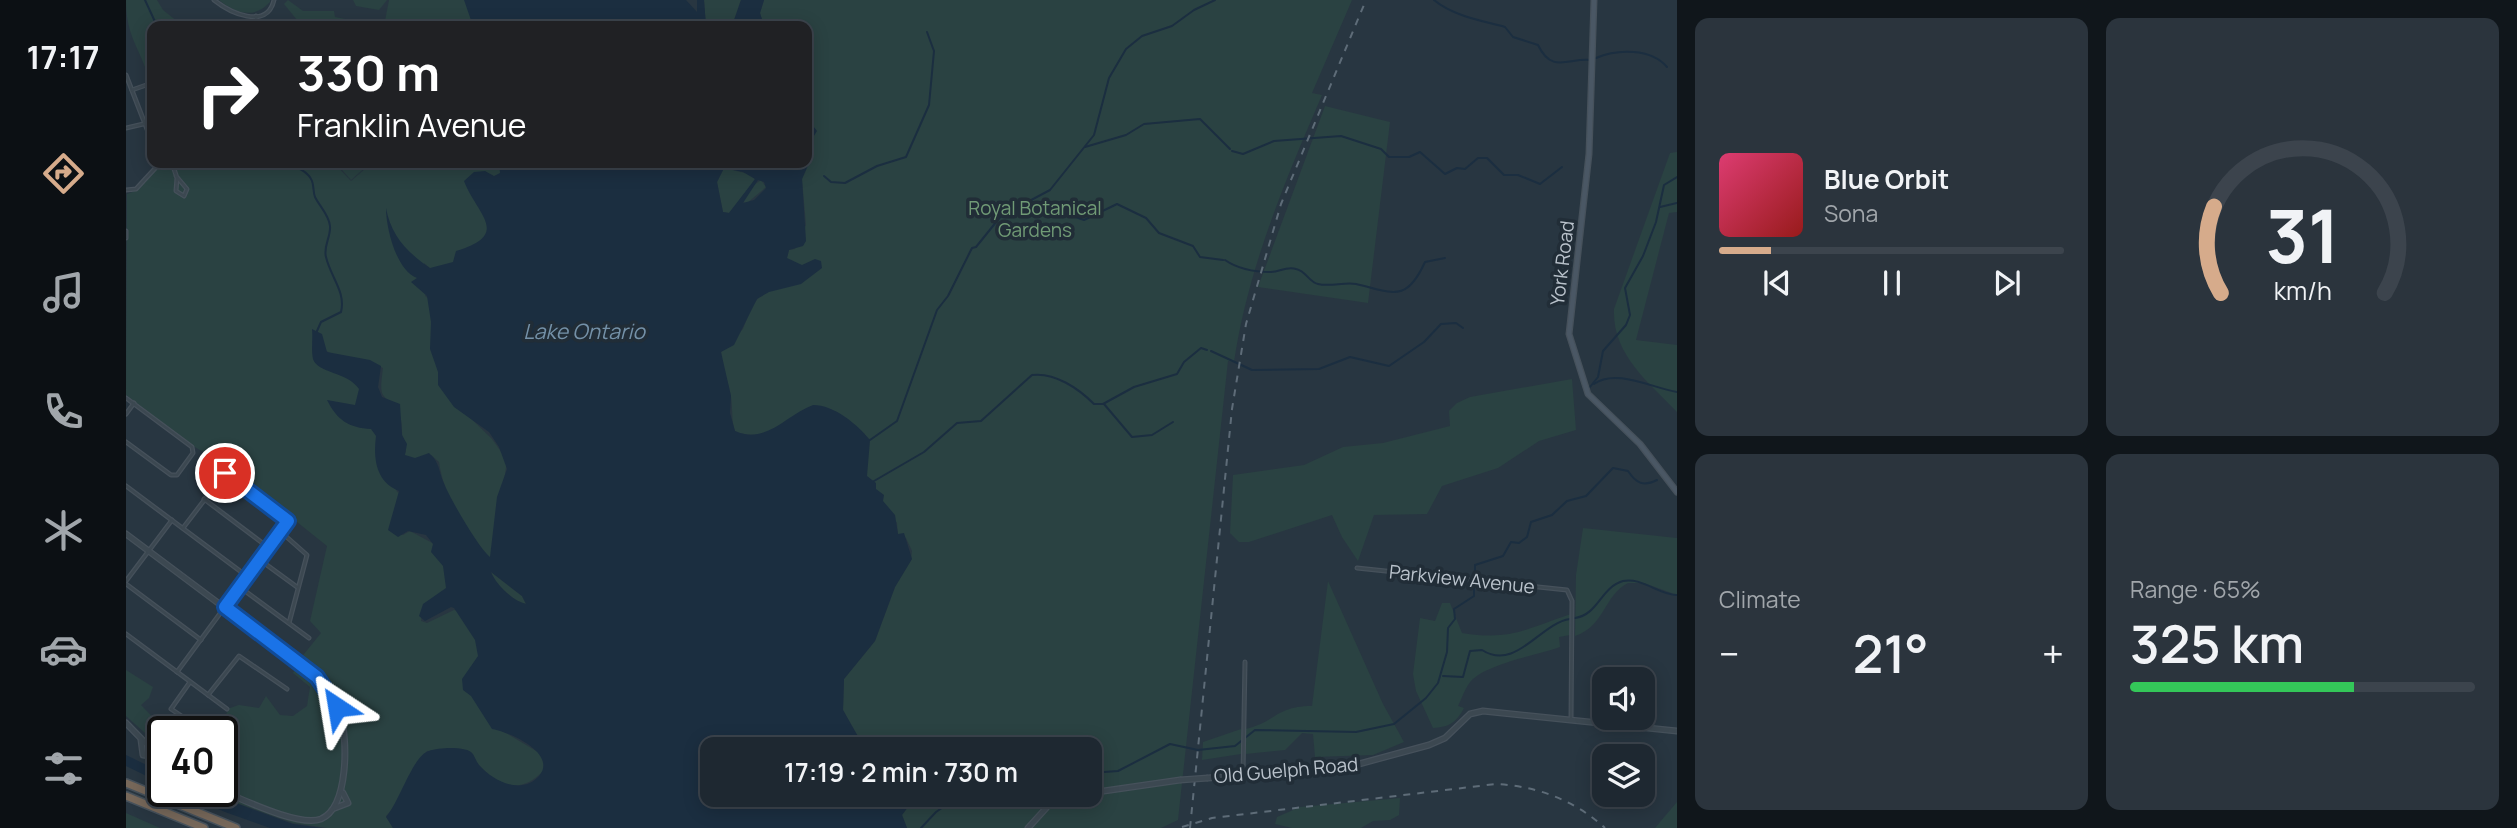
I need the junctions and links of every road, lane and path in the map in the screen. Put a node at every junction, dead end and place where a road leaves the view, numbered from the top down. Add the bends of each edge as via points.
1 (214, 0) edge
2 (274, 0) edge
3 (1594, 0) edge
4 (256, 16) junction
5 (256, 21) edge
6 (126, 75) edge
7 (147, 85) edge
8 (131, 90) junction
9 (147, 124) edge
10 (144, 125) junction
11 (126, 128) edge
12 (147, 131) edge
13 (155, 168) edge
14 (174, 168) edge
15 (176, 176) junction
16 (126, 190) edge
17 (126, 231) edge
18 (126, 238) edge
19 (126, 398) edge
20 (134, 404) junction
21 (126, 414) edge
22 (126, 442) edge
23 (126, 486) edge
24 (1677, 492) edge
25 (204, 499) junction
26 (172, 520) junction
27 (183, 528) junction
28 (281, 532) junction
29 (126, 534) edge
30 (269, 548) junction
31 (149, 551) junction
32 (260, 560) junction
33 (1357, 568) dead end
34 (248, 577) junction
35 (126, 583) edge
36 (240, 587) junction
37 (298, 588) junction
38 (225, 607) junction
39 (289, 624) junction
40 (126, 634) edge
41 (309, 638) dead end
42 (201, 640) junction
43 (1245, 662) dead end
44 (177, 672) junction
45 (190, 682) junction
46 (287, 689) dead end
47 (208, 695) junction
48 (227, 709) dead end
49 (182, 716) edge
50 (1571, 720) junction
51 (126, 723) edge
52 (1677, 732) edge
53 (140, 738) junction
54 (147, 745) edge
55 (147, 756) edge
56 (1243, 775) junction
57 (126, 783) edge
58 (341, 789) junction
59 (1102, 791) edge
60 (129, 797) edge
61 (238, 797) edge
62 (1047, 807) edge
63 (335, 808) junction
64 (204, 828) edge
65 (236, 828) edge
66 (1028, 828) edge

1 - 4 street via 235,15
2 - 4 street via 272,7
3 - 24 main road, York Road via 1589,154 1569,334 1588,394 1640,444
4 - 5 street
6 - 8 street
7 - 8 street
8 - 10 street
9 - 10 street
10 - 11 street
10 - 12 street
13 - 16 street via 136,189
14 - 15 street
15 - 15 street via 177,192 185,196 187,189
17 - 18 street
19 - 20 street
20 - 21 street
20 - 22 street via 193,452 176,476
23 - 26 street
25 - 27 street
25 - 28 street via 223,474 288,521
25 - 30 street
26 - 27 street
26 - 31 street
27 - 34 street
28 - 30 street
28 - 37 street via 307,553
29 - 31 street
30 - 32 street
31 - 35 street
31 - 38 street
32 - 34 street
32 - 37 street
33 - 50 street, Parkview Avenue via 1567,590 1573,601
34 - 36 street
35 - 42 street
36 - 38 street
36 - 39 street
37 - 39 street
38 - 42 street
38 - 58 street via 310,670 330,692 343,729
39 - 41 street
40 - 44 street
42 - 44 street
43 - 56 street
44 - 45 street
45 - 47 street
45 - 49 street via 171,709
46 - 47 street via 239,656
47 - 48 street
50 - 52 street, Old Guelph Road
50 - 56 street, Old Guelph Road via 1483,711 1459,721 1445,738 1393,756 1348,767
51 - 53 street
53 - 54 street
53 - 55 street
56 - 59 street, Old Guelph Road, bridge
57 - 65 highway
58 - 63 street
58 - 63 street via 348,803
60 - 64 highway
61 - 63 street via 298,818 320,819
62 - 66 street

